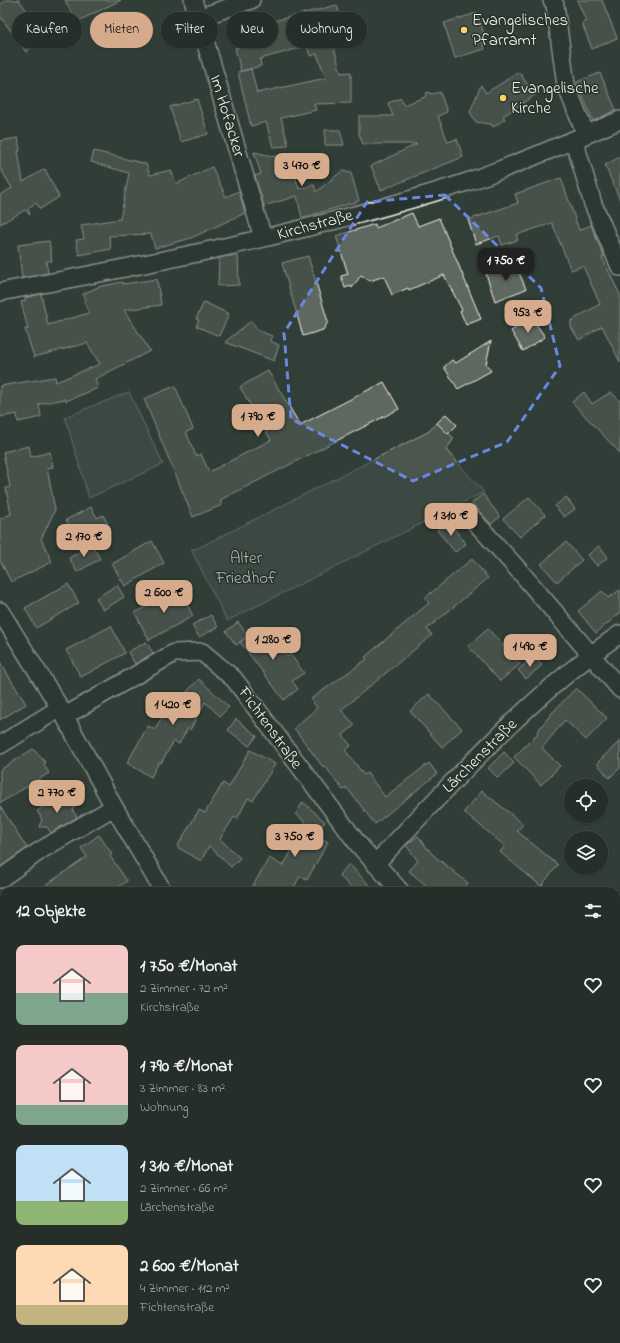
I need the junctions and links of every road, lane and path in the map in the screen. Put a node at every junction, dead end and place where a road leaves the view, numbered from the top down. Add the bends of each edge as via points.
1 (193, 0) edge
2 (251, 0) edge
3 (552, 0) edge
4 (196, 12) edge
5 (216, 12) edge
6 (207, 48) edge
7 (620, 120) edge
8 (580, 137) junction
9 (263, 238) junction
10 (620, 267) edge
11 (0, 292) edge
12 (469, 515) dead end
13 (0, 611) edge
14 (620, 634) edge
15 (591, 654) junction
16 (620, 689) edge
17 (63, 712) junction
18 (0, 745) edge
19 (114, 807) junction
20 (375, 864) junction
21 (0, 879) edge
22 (161, 887) edge
23 (396, 887) edge

1 - 4 street, Im Hofacker
2 - 5 street
3 - 8 street via 555,5 566,85
6 - 9 street, Im Hofacker
7 - 8 street, Kirchstraße
8 - 9 street, Kirchstraße via 465,182 327,223
8 - 10 street via 593,204
9 - 11 street, Kirchstraße via 157,262
12 - 15 street
13 - 17 street
14 - 15 street, Lärchenstraße
15 - 16 street
15 - 20 street, Lärchenstraße via 520,716
17 - 18 street, Fichtenstraße
17 - 19 street
17 - 20 street, Fichtenstraße via 174,653 202,652 234,679
19 - 21 street via 41,850
19 - 22 street
20 - 23 street, Fichtenstraße

